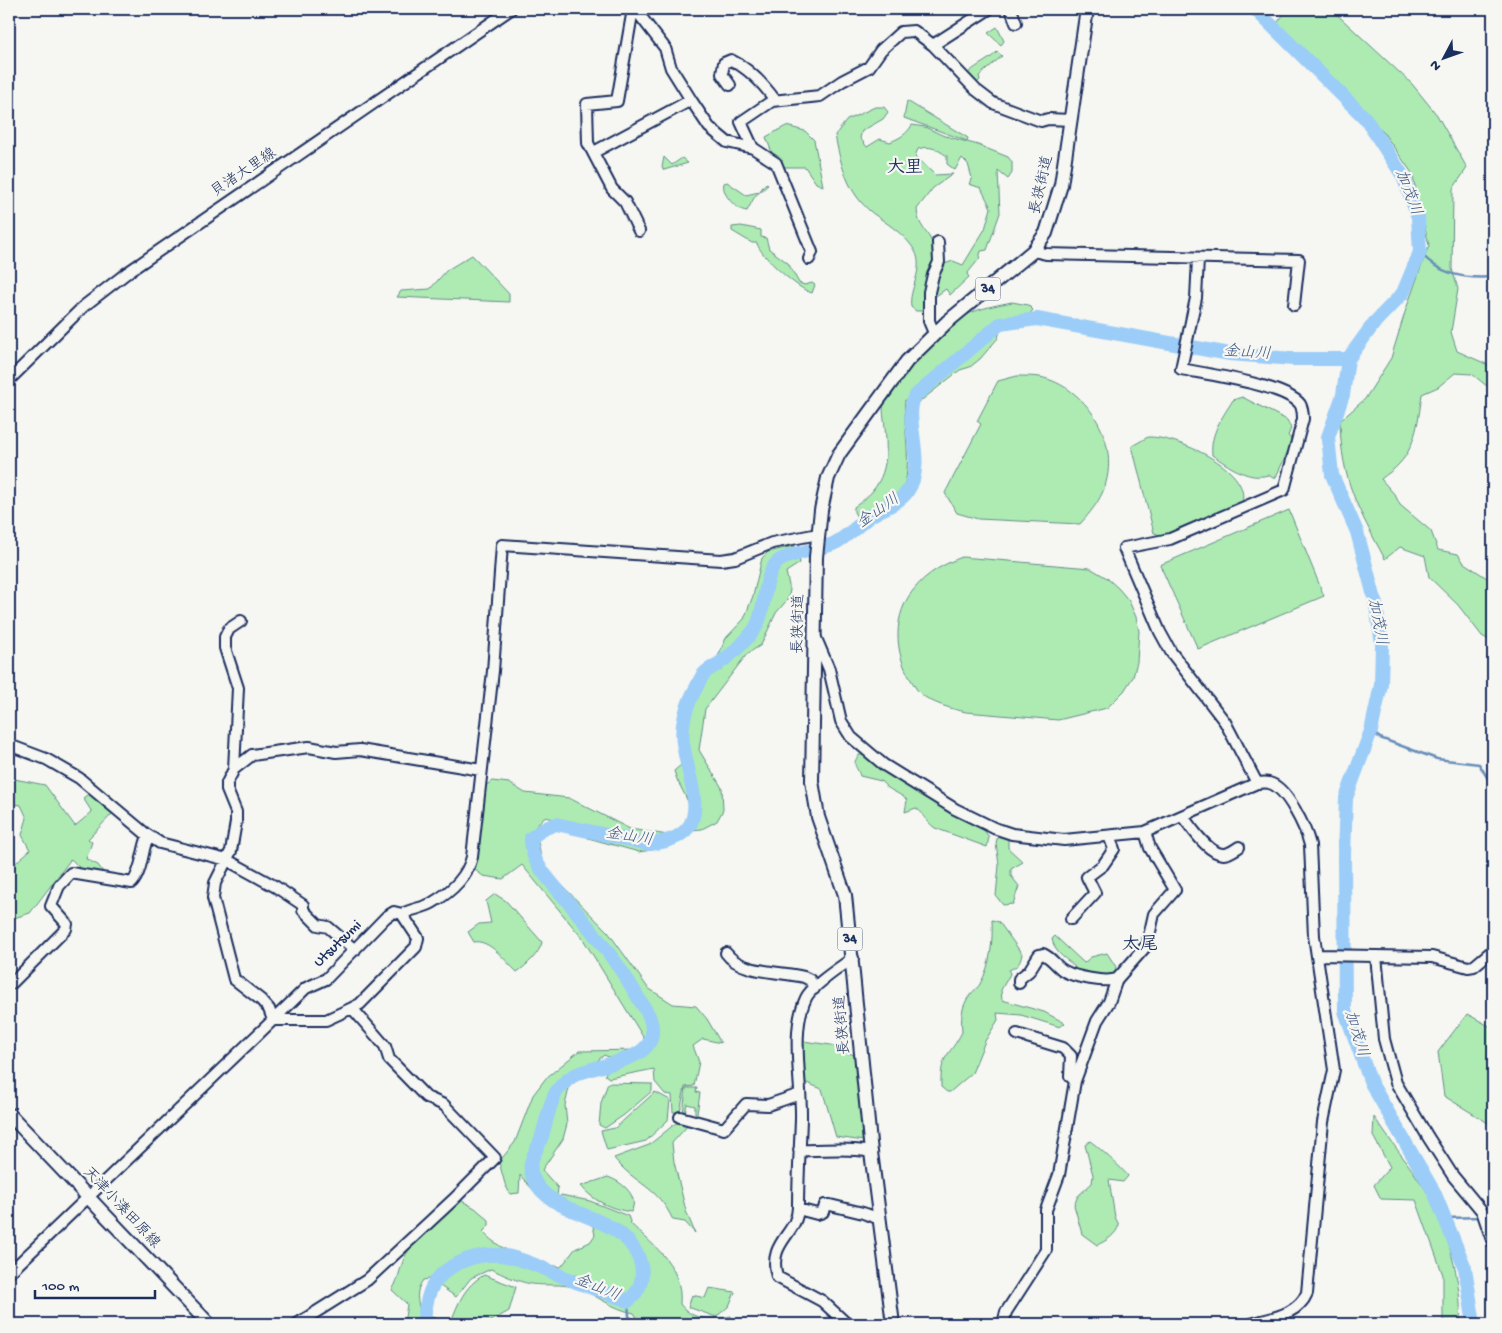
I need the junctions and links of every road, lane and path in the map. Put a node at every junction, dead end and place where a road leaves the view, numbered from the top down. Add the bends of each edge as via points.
1 (511, 9) edge
2 (634, 9) edge
3 (989, 9) edge
4 (1011, 9) edge
5 (1087, 9) edge
6 (1016, 23) dead end
7 (933, 44) junction
8 (730, 84) dead end
9 (691, 100) junction
10 (776, 100) junction
11 (1071, 120) junction
12 (753, 148) junction
13 (594, 152) junction
14 (639, 231) dead end
15 (938, 242) dead end
16 (1033, 252) junction
17 (809, 259) dead end
18 (1198, 259) junction
19 (1294, 305) dead end
20 (934, 333) junction
21 (9, 380) edge
22 (818, 536) junction
23 (241, 621) dead end
24 (815, 635) junction
25 (9, 745) edge
26 (234, 769) junction
27 (481, 770) junction
28 (1257, 783) junction
29 (1183, 817) junction
30 (1144, 832) junction
31 (148, 836) junction
32 (1109, 836) junction
33 (1238, 847) dead end
34 (227, 860) junction
35 (402, 914) junction
36 (1071, 919) dead end
37 (355, 950) junction
38 (1493, 950) edge
39 (726, 953) dead end
40 (1318, 955) junction
41 (1376, 956) junction
42 (852, 958) junction
43 (1116, 979) junction
44 (1019, 983) dead end
45 (9, 984) edge
46 (814, 989) junction
47 (352, 1008) junction
48 (273, 1020) junction
49 (1017, 1034) dead end
50 (1075, 1081) junction
51 (800, 1094) junction
52 (9, 1114) edge
53 (680, 1117) dead end
54 (799, 1150) junction
55 (871, 1152) junction
56 (90, 1198) junction
57 (798, 1209) junction
58 (880, 1219) junction
59 (1493, 1243) edge
60 (9, 1272) edge
61 (209, 1324) edge
62 (297, 1324) edge
63 (847, 1324) edge
64 (893, 1324) edge
65 (1003, 1324) edge
66 (1251, 1324) edge

1 - 21 street, 貝渚大里線 via 128,272 78,312
2 - 9 street via 665,48 671,68
2 - 13 street via 616,101 587,104 588,142
3 - 7 street
4 - 6 street
5 - 11 main road, 長狭街道 / 34
7 - 10 street via 914,31 901,32 869,67 842,80 820,96
7 - 11 street via 976,90 993,103 1041,121
8 - 10 street via 722,74 724,63 731,60
9 - 12 street via 709,127 727,142
9 - 13 street
10 - 12 street via 741,122
11 - 16 main road, 長狭街道 / 34 via 1054,212 1046,233
12 - 17 street via 776,164 806,234 812,252
13 - 14 street via 612,189 625,202
15 - 20 street via 939,262 929,292 929,321
16 - 18 street
16 - 20 main road, 長狭街道 / 34
18 - 19 street via 1299,260
18 - 28 street via 1196,298 1181,369 1284,393 1300,405 1303,419 1284,490 1170,539 1124,548 1171,652 1226,722
20 - 22 main road, 長狭街道 / 34 via 895,375 835,460 826,485
22 - 24 main road, 長狭街道 / 34
22 - 27 street, Utsutsumi via 772,543 735,558 721,560 502,545 493,671
23 - 26 street via 228,629 225,637 225,648 238,688
24 - 32 street via 827,663 838,713 845,729 884,765 955,809 1012,834 1064,840
24 - 42 main road, 長狭街道 / 34 via 813,794 820,824 843,887
25 - 31 street via 46,759 79,778
26 - 27 street via 252,755 309,747 336,752 360,750
26 - 34 street via 227,790 236,812 236,822
27 - 35 street, Utsutsumi via 468,871 459,883 431,903
28 - 29 street
28 - 40 street via 1270,783 1279,788 1306,831 1312,863 1314,936
29 - 30 street
29 - 33 street via 1218,853 1225,854
30 - 32 street
30 - 43 street via 1175,890 1154,914 1147,945
31 - 34 street via 160,843
31 - 45 street via 137,878 132,883 71,873 59,886 51,906 67,924 66,929
32 - 36 street via 1114,849 1103,865 1086,877 1095,893
34 - 37 street via 303,905 318,925 328,927
34 - 48 street via 215,883 212,898 230,971 240,985 261,1000
35 - 37 street, Utsutsumi via 394,912 386,917
35 - 47 street via 418,938 416,947 360,1004
37 - 48 street, Utsutsumi via 326,979 306,988
38 - 41 street via 1474,966 1468,967 1432,957
39 - 46 street via 734,961 756,969 804,976
40 - 41 street
40 - 66 street via 1334,1070 1323,1122 1307,1293 1303,1303 1292,1311
41 - 59 street via 1384,1039 1396,1082 1453,1176 1482,1211
42 - 46 street
42 - 55 main road, 長狭街道 / 34
43 - 44 street via 1078,977 1061,969 1043,954 1019,979
43 - 50 street
46 - 51 street via 806,996 797,1043
47 - 48 street via 326,1020
47 - 62 street via 385,1046 389,1059 426,1097 444,1105 495,1158 367,1280
48 - 56 street, Utsutsumi
49 - 50 street via 1068,1052 1071,1056 1070,1076
50 - 65 street via 1059,1175 1046,1210 1046,1250 1006,1312
51 - 53 street via 768,1105 746,1104 724,1129
51 - 54 street
52 - 56 main road, 天津小湊田原線
54 - 55 street via 820,1152 851,1148
54 - 57 street
55 - 58 main road, 長狭街道 / 34
56 - 60 street, Utsutsumi
56 - 61 main road, 天津小湊田原線
57 - 58 street via 817,1214 825,1205 830,1205
57 - 63 street via 794,1223 774,1258 777,1276 822,1301
58 - 64 main road, 長狭街道 / 34

